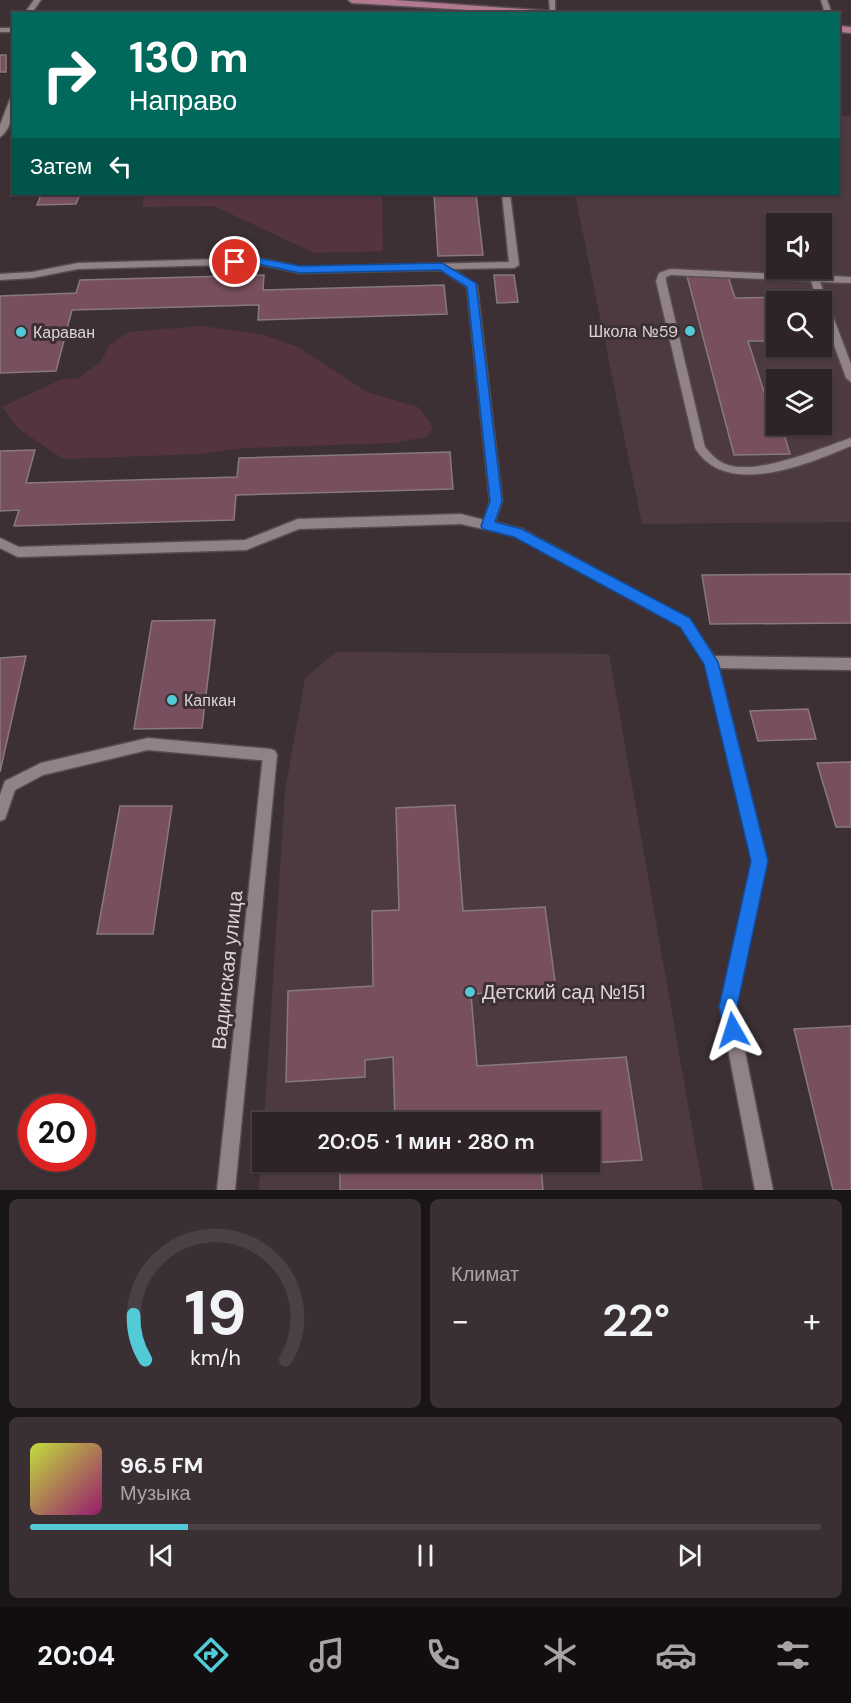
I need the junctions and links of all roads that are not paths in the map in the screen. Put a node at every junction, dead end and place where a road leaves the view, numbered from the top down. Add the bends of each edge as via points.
1 (38, 0) edge
2 (352, 0) edge
3 (552, 0) edge
4 (553, 11) junction
5 (29, 12) edge
6 (565, 12) edge
7 (12, 104) edge
8 (0, 135) edge
9 (506, 195) edge
10 (442, 266) junction
11 (766, 275) edge
12 (0, 277) edge
13 (832, 278) edge
14 (815, 279) edge
15 (851, 280) edge
16 (851, 378) edge
17 (851, 442) edge
18 (488, 526) junction
19 (0, 543) edge
20 (711, 662) junction
21 (851, 664) edge
22 (0, 814) edge
23 (226, 1190) edge
24 (764, 1190) edge

1 - 5 street
2 - 4 main road
3 - 4 street
4 - 6 main road
7 - 8 street
9 - 10 street via 514,265
10 - 12 street via 300,270 258,261 78,266
10 - 18 street via 472,286 496,501
11 - 17 street via 670,272 662,275 700,448 710,461 744,472 824,454
13 - 15 street
14 - 16 street
18 - 19 street via 461,519 298,524 246,545 18,552
18 - 20 street via 518,532 685,623
20 - 21 street
20 - 24 street via 760,861 728,1007
22 - 23 street, Вадинская улица via 10,786 41,769 148,744 270,755

